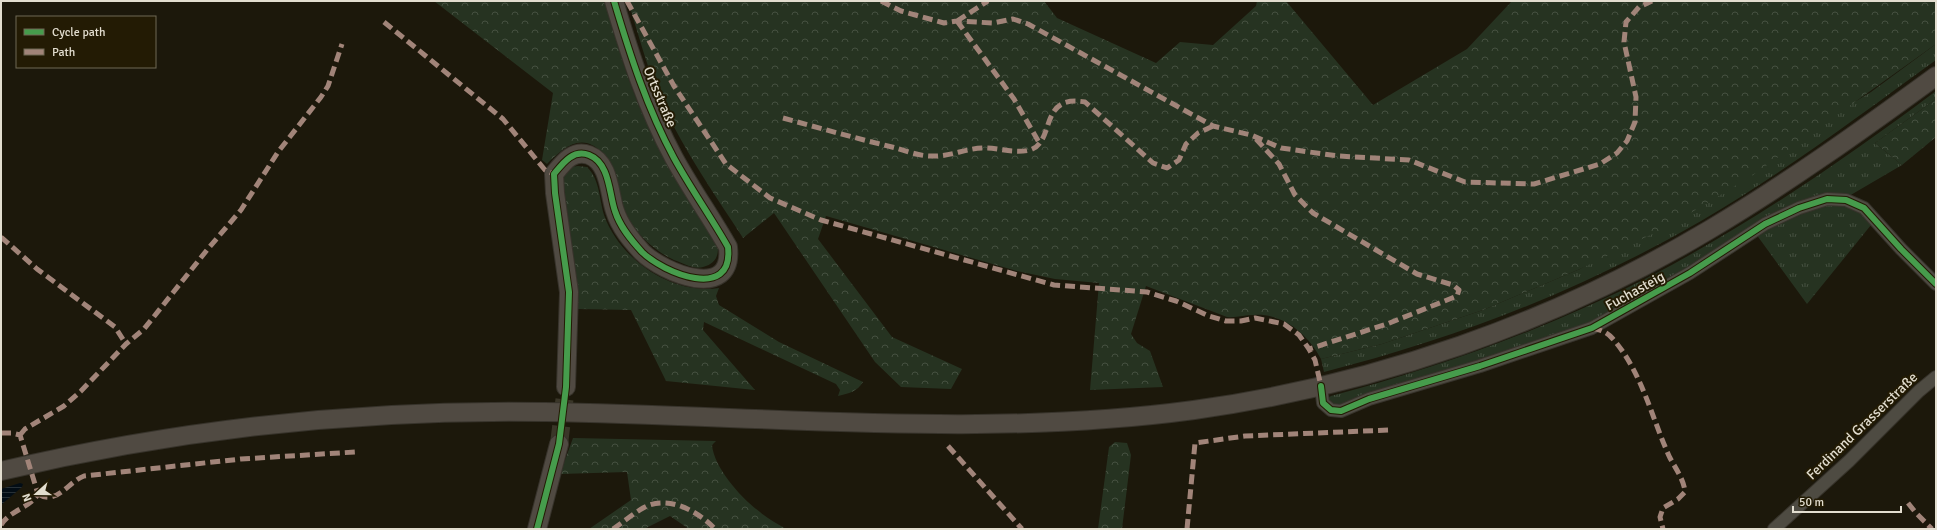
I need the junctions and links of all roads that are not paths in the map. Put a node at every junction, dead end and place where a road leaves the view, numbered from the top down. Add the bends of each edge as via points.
1 (614, 1) edge
2 (1936, 76) edge
3 (1936, 284) edge
4 (1936, 377) edge
5 (1321, 386) junction
6 (566, 387) tunnel mouth
7 (559, 444) tunnel mouth
8 (1, 471) edge
9 (537, 529) edge
10 (1774, 529) edge

1 - 6 main road, Ortsstraße via 642,89 674,158 728,247 729,259 718,276 703,280 685,277 664,268 643,253 626,234 615,212 601,165 589,155 578,154 567,158 554,174 569,292
2 - 5 main road via 1782,186 1647,264 1546,312 1494,333 1444,351
3 - 5 street, Fuchasteig via 1864,208 1846,200 1827,199 1764,224 1690,273 1581,332 1369,399 1341,411 1331,410 1324,403
4 - 10 street, Ferdinand Grasserstraße
5 - 8 main road via 1194,410 1031,423 911,424 540,412 361,416 251,427 150,441
7 - 9 main road

